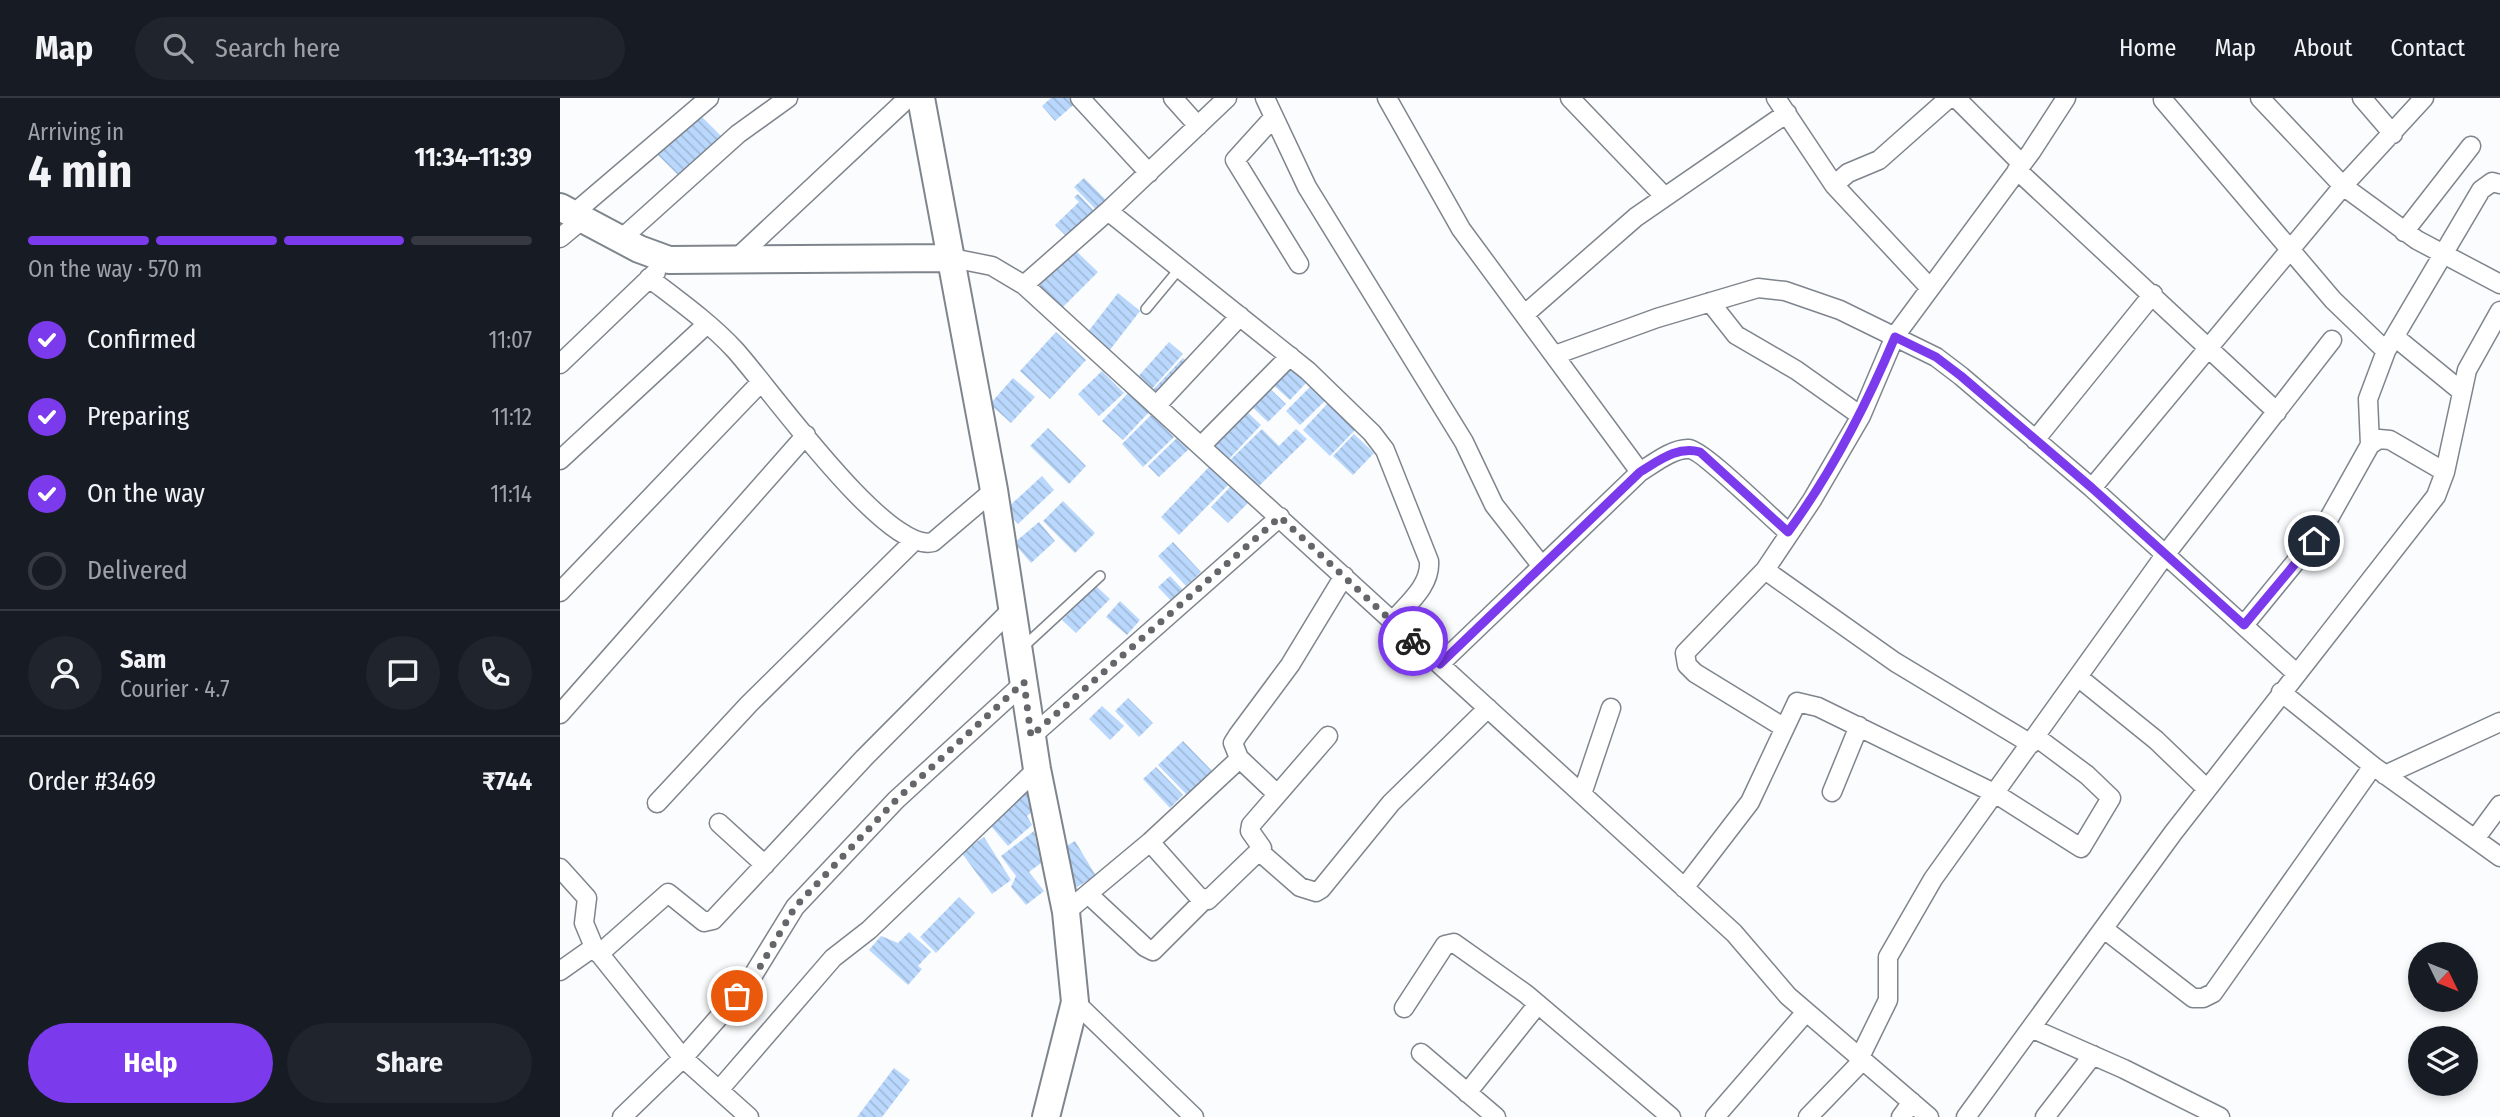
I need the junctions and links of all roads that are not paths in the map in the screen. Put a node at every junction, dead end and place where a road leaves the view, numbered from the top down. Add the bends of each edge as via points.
1 (709, 98) edge
2 (788, 98) edge
3 (908, 98) edge
4 (921, 98) edge
5 (1080, 98) edge
6 (1172, 98) edge
7 (1227, 98) edge
8 (1265, 98) edge
9 (1387, 98) edge
10 (1570, 98) edge
11 (1776, 98) edge
12 (1949, 98) edge
13 (1956, 98) edge
14 (2066, 98) edge
15 (2260, 98) edge
16 (2362, 98) edge
17 (2164, 100) dead end
18 (2418, 101) edge
19 (1787, 113) junction
20 (1273, 118) junction
21 (1198, 126) junction
22 (2393, 134) junction
23 (2471, 146) dead end
24 (2020, 167) junction
25 (1149, 173) junction
26 (2497, 179) edge
27 (1834, 185) junction
28 (2343, 186) junction
29 (1665, 197) junction
30 (1108, 211) junction
31 (572, 213) edge
32 (2404, 232) junction
33 (560, 238) edge
34 (621, 239) junction
35 (2291, 248) junction
36 (2442, 255) junction
37 (737, 258) junction
38 (953, 258) junction
39 (669, 260) junction
40 (1299, 264) dead end
41 (1180, 268) junction
42 (649, 278) junction
43 (2500, 284) edge
44 (1024, 285) junction
45 (1930, 288) junction
46 (2153, 294) junction
47 (1710, 302) junction
48 (1146, 309) dead end
49 (2500, 311) edge
50 (1525, 313) junction
51 (1240, 316) junction
52 (707, 324) junction
53 (1895, 337) junction
54 (2332, 340) dead end
55 (2390, 344) junction
56 (2208, 349) junction
57 (1555, 355) junction
58 (1290, 356) junction
59 (560, 364) edge
60 (761, 382) junction
61 (2461, 391) junction
62 (1156, 406) junction
63 (2277, 412) junction
64 (1861, 416) junction
65 (806, 435) junction
66 (2035, 440) junction
67 (2370, 445) junction
68 (1201, 446) junction
69 (560, 460) edge
70 (1640, 472) junction
71 (2445, 472) junction
72 (2092, 488) junction
73 (993, 489) junction
74 (1280, 517) junction
75 (1788, 532) junction
76 (914, 541) junction
77 (2165, 555) junction
78 (1541, 565) junction
79 (1765, 569) junction
80 (1100, 576) dead end
81 (1344, 576) junction
82 (560, 592) edge
83 (1012, 609) junction
84 (1392, 622) junction
85 (2244, 625) junction
86 (1019, 651) junction
87 (1440, 664) junction
88 (2297, 674) junction
89 (2078, 677) junction
90 (1024, 682) junction
91 (2281, 692) junction
92 (1488, 708) junction
93 (1611, 708) dead end
94 (560, 714) edge
95 (2500, 722) edge
96 (1859, 726) junction
97 (1783, 727) junction
98 (1031, 736) junction
99 (1328, 736) dead end
100 (2034, 740) junction
101 (1240, 758) junction
102 (1037, 769) junction
103 (2379, 771) junction
104 (2207, 789) junction
105 (1832, 792) dead end
106 (1276, 793) junction
107 (1582, 794) junction
108 (1996, 794) junction
109 (657, 803) dead end
110 (2500, 805) edge
111 (719, 823) dead end
112 (2475, 839) junction
113 (1150, 842) junction
114 (1260, 852) junction
115 (2500, 857) edge
116 (765, 865) junction
117 (560, 868) edge
118 (1684, 888) junction
119 (1088, 894) junction
120 (1203, 900) junction
121 (1066, 912) junction
122 (2104, 929) junction
123 (597, 950) junction
124 (560, 971) edge
125 (1075, 1002) junction
126 (1538, 1004) junction
127 (1404, 1008) dead end
128 (1806, 1012) junction
129 (2031, 1028) junction
130 (1421, 1054) dead end
131 (2093, 1055) junction
132 (683, 1058) junction
133 (1862, 1058) junction
134 (719, 1090) junction
135 (1467, 1093) junction
136 (1906, 1110) edge
137 (746, 1116) edge
138 (622, 1117) edge
139 (1046, 1117) edge
140 (1194, 1117) edge
141 (1495, 1117) edge
142 (1671, 1117) edge
143 (1715, 1117) edge
144 (1808, 1117) edge
145 (1929, 1117) edge
146 (1966, 1117) edge
147 (2045, 1117) edge
148 (2220, 1117) edge

1 - 31 street
2 - 34 street via 738,134
3 - 37 street
4 - 38 street
5 - 25 street
6 - 21 street
7 - 21 street
8 - 20 street
9 - 50 street via 1461,229
10 - 29 street
11 - 19 street
12 - 27 street via 1879,160 1848,173
13 - 24 street
14 - 24 street
15 - 28 street
16 - 22 street
17 - 35 street
18 - 22 street
19 - 27 street
19 - 29 street
20 - 40 street via 1235,160
20 - 78 street via 1307,187 1477,464 1494,505
21 - 25 street
22 - 28 street
23 - 32 street
24 - 45 street
24 - 46 street
25 - 30 street
26 - 36 street via 2481,190
27 - 45 street
28 - 32 street
28 - 35 street
29 - 50 street via 1607,240
30 - 41 street
30 - 44 street
31 - 33 street
31 - 34 street
32 - 36 street
34 - 39 street
35 - 55 street via 2333,300
35 - 56 street
36 - 43 street
36 - 55 street
37 - 38 street
37 - 39 street
38 - 44 street via 992,266
38 - 73 street
39 - 42 street
41 - 48 lane
41 - 51 street
42 - 52 street
42 - 59 street
44 - 62 street
45 - 53 street
46 - 56 street
46 - 66 street
47 - 53 street via 1758,288 1773,289 1840,310
47 - 57 street
47 - 64 street via 1736,335
49 - 61 street via 2467,370
50 - 57 street
51 - 58 street
51 - 62 street
52 - 60 street
52 - 69 street
53 - 64 street
53 - 66 street via 1936,357
54 - 63 street
55 - 61 street
55 - 67 street via 2368,399
56 - 63 street
56 - 72 street
57 - 70 street
58 - 68 street
58 - 84 street via 1385,450 1429,561 1425,583
60 - 65 street
60 - 82 street
61 - 71 street
62 - 68 street
63 - 77 street
64 - 75 street
65 - 76 street via 862,502
65 - 94 street
66 - 72 street
67 - 71 street via 2379,439 2390,440
67 - 85 street via 2324,527
68 - 74 street
70 - 75 street via 1672,453 1700,452
70 - 78 street
71 - 88 street via 2424,515
72 - 77 street
73 - 76 street via 933,542
73 - 83 street
74 - 81 street
74 - 98 street
75 - 79 street
76 - 109 street via 749,704
77 - 85 street
77 - 89 street
78 - 87 street
79 - 97 street via 1691,644 1685,659 1710,684
79 - 100 street via 1895,662
80 - 86 lane
81 - 84 street
81 - 101 street via 1290,665 1233,743
83 - 86 street
83 - 116 street
84 - 87 street
85 - 88 street
86 - 90 street
87 - 92 street
88 - 91 street
89 - 100 street
89 - 104 street via 2156,740
90 - 98 street
90 - 132 street via 896,800 795,907 747,985
91 - 103 street
91 - 104 street
92 - 107 street
92 - 114 street via 1391,803 1321,889 1309,892 1300,887
93 - 107 street
95 - 103 street
96 - 97 street via 1801,701 1793,706
96 - 105 street
96 - 108 street
97 - 118 street via 1750,802
98 - 102 street
99 - 106 street
100 - 108 street
100 - 108 street via 2087,775 2111,798 2084,846 2075,847
101 - 106 street
101 - 113 street
102 - 121 street
102 - 134 street via 869,930 833,958
103 - 112 street
103 - 122 street via 2213,993 2193,998
104 - 122 street
106 - 114 street via 1249,828 1261,845
107 - 118 street
108 - 133 street via 1933,879 1888,957 1888,1000
110 - 112 street
111 - 116 street
112 - 115 street
113 - 119 street
113 - 120 street
114 - 120 street via 1212,897
116 - 123 street via 709,922 668,893
117 - 123 street via 587,898 584,923
118 - 128 street via 1734,933
119 - 120 street via 1153,951
119 - 121 street
121 - 125 street
122 - 129 street
123 - 124 street
123 - 132 street
125 - 139 street
125 - 140 street
126 - 127 street via 1449,942
126 - 135 street
126 - 142 street
128 - 133 street
128 - 143 street
129 - 131 street
129 - 146 street
130 - 135 street
131 - 147 street
131 - 148 street
132 - 134 street
132 - 138 street
133 - 136 street
133 - 144 street
134 - 137 street
135 - 141 street
136 - 145 street

